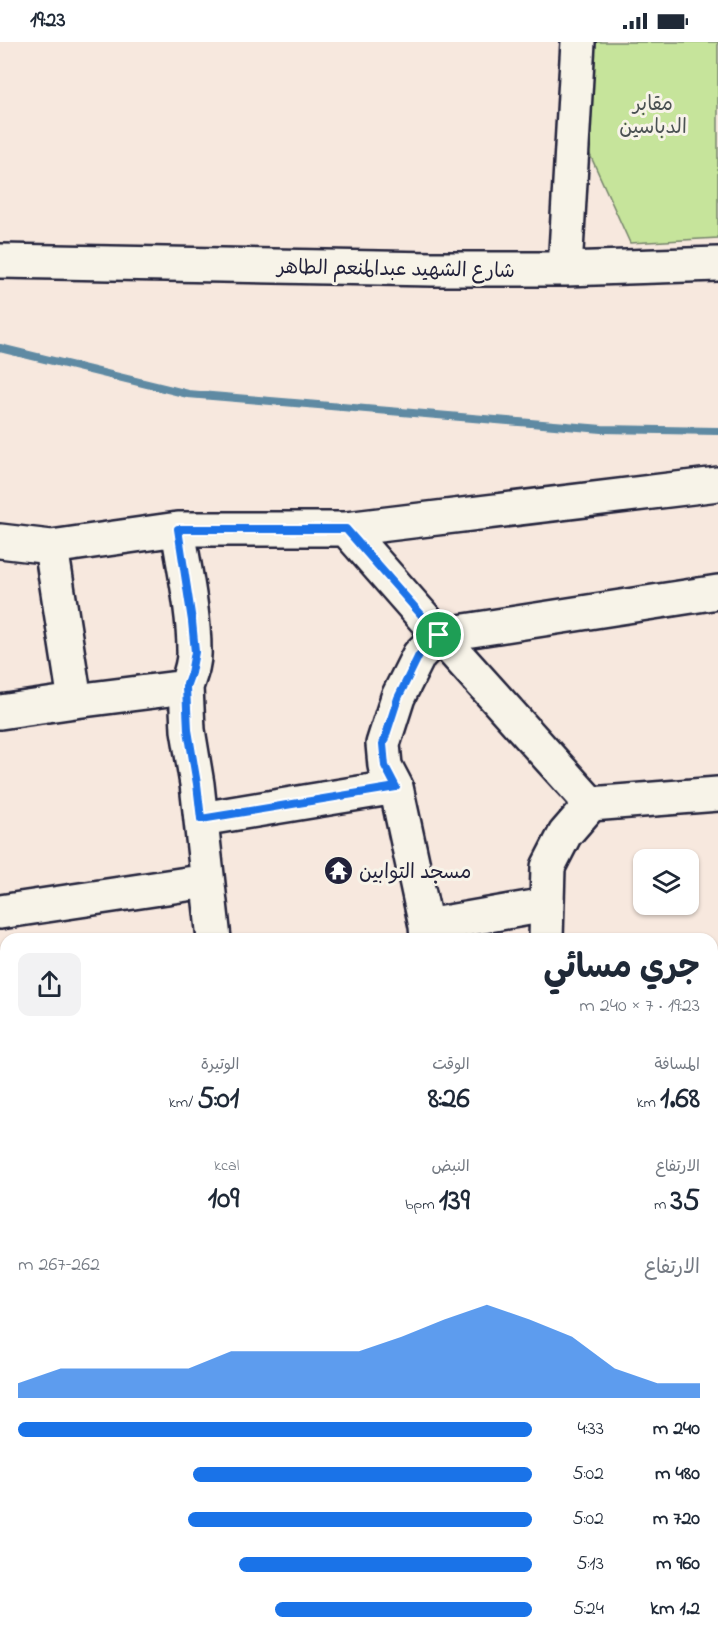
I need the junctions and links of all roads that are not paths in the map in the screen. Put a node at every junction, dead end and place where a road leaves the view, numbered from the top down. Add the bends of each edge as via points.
1 (578, 42) edge
2 (0, 261) edge
3 (718, 264) edge
4 (565, 269) junction
5 (718, 484) edge
6 (178, 529) junction
7 (346, 529) junction
8 (0, 541) edge
9 (51, 547) junction
10 (718, 592) edge
11 (439, 635) junction
12 (186, 687) junction
13 (75, 701) junction
14 (0, 712) edge
15 (396, 787) junction
16 (718, 794) edge
17 (591, 804) junction
18 (201, 819) junction
19 (207, 881) junction
20 (546, 905) junction
21 (0, 912) edge
22 (213, 933) edge
23 (427, 933) edge
24 (546, 933) edge

1 - 4 street
2 - 4 street, شارع الشهيد عبدالمنعم الطاهر
3 - 4 street, شارع الشهيد عبدالمنعم الطاهر
5 - 7 street
6 - 7 street
6 - 9 street
6 - 12 street via 195,652
7 - 11 street
8 - 9 street
9 - 13 street
10 - 11 street
11 - 15 street via 419,655 398,698 383,744 385,766
11 - 17 street
12 - 13 street
12 - 18 street
13 - 14 street
15 - 18 street
15 - 23 street
16 - 17 street
17 - 20 street via 565,834 548,867
18 - 19 street
19 - 21 street
19 - 22 street
20 - 23 street
20 - 24 street

